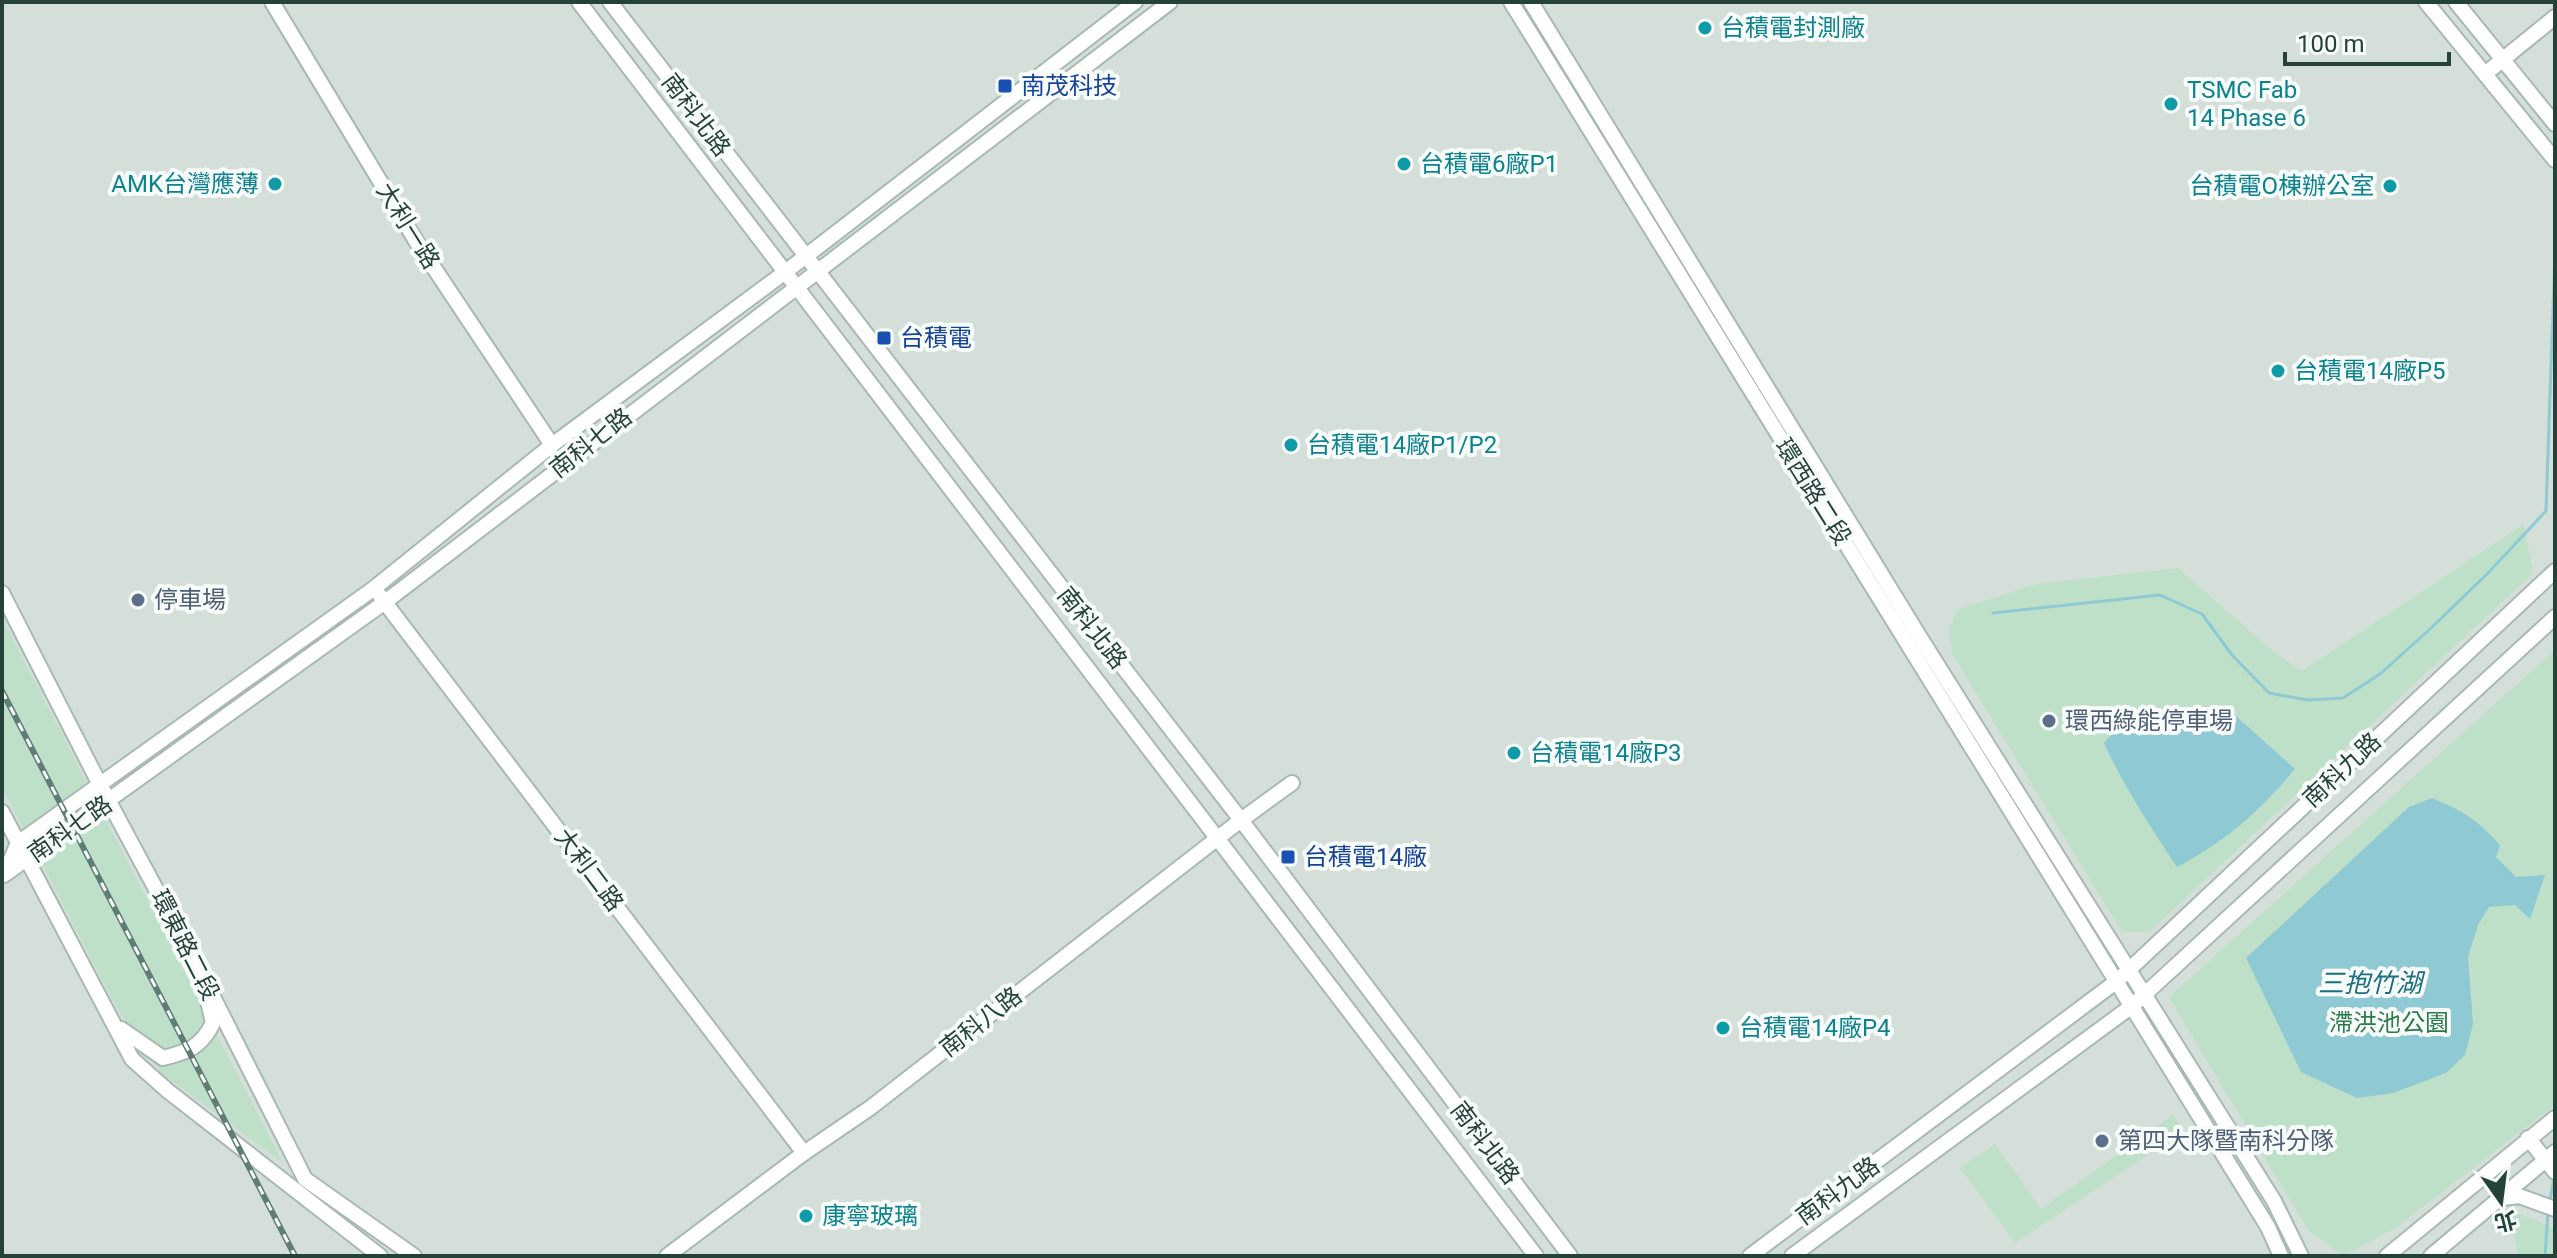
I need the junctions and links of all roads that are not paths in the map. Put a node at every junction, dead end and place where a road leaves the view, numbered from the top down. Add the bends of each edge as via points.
1 (272, 2) edge
2 (579, 2) edge
3 (610, 2) edge
4 (1135, 2) edge
5 (1170, 2) edge
6 (1511, 2) edge
7 (1531, 2) edge
8 (2426, 2) edge
9 (2456, 2) edge
10 (2555, 17) edge
11 (2503, 60) junction
12 (2485, 74) junction
13 (2555, 124) edge
14 (2552, 156) edge
15 (805, 257) junction
16 (815, 271) junction
17 (784, 273) junction
18 (795, 286) junction
19 (552, 445) junction
20 (2555, 571) edge
21 (373, 589) junction
22 (2, 593) edge
23 (385, 602) junction
24 (2555, 617) edge
25 (99, 783) junction
26 (1292, 783) dead end
27 (110, 801) junction
28 (2, 812) edge
29 (1241, 820) junction
30 (1218, 840) junction
31 (18, 843) junction
32 (27, 859) junction
33 (3, 876) edge
34 (2130, 969) junction
35 (202, 975) junction
36 (2117, 981) junction
37 (2144, 993) junction
38 (2132, 1006) junction
39 (115, 1024) junction
40 (2554, 1122) edge
41 (2528, 1138) junction
42 (804, 1153) junction
43 (2552, 1163) edge
44 (2555, 1209) edge
45 (2477, 1218) junction
46 (380, 1256) edge
47 (414, 1256) edge
48 (667, 1256) edge
49 (1536, 1256) edge
50 (1570, 1256) edge
51 (1750, 1256) edge
52 (1792, 1256) edge
53 (2281, 1256) edge
54 (2301, 1256) edge
55 (2387, 1256) edge
56 (2431, 1256) edge

1 - 19 street, 大利一路 via 416,241
2 - 17 street, 南科北路
3 - 15 street, 南科北路
4 - 15 street, 南科七路
5 - 16 street, 南科七路
6 - 36 street, 環西路二段
7 - 34 street, 環西路二段
8 - 12 street
9 - 11 street
10 - 11 street
11 - 12 street
11 - 13 street
12 - 14 street
15 - 16 street, 南科北路
15 - 17 street, 南科七路
16 - 18 street, 南科七路
16 - 29 street, 南科北路
17 - 18 street, 南科北路
17 - 19 street, 南科七路
18 - 23 street, 南科七路
18 - 30 street, 南科北路
19 - 21 street, 南科七路
20 - 34 street, 南科九路
21 - 23 street, 大利二路
21 - 25 street, 南科七路
22 - 25 street, 環東路二段
23 - 27 street, 南科七路
23 - 42 street, 大利二路
24 - 37 street, 南科九路
25 - 27 street, 環東路二段
25 - 31 street, 南科七路
26 - 29 street, 南科八路
27 - 32 street, 南科七路
27 - 35 street, 環東路二段
28 - 31 street
29 - 30 street, 南科八路
29 - 50 street, 南科北路
30 - 42 street, 南科八路
30 - 49 street, 南科北路
31 - 32 street
31 - 33 street, 南科七路
32 - 33 street, 南科七路
32 - 39 street
34 - 36 street, 南科九路
34 - 37 street, 環西路二段
35 - 39 street via 213,1023 205,1040 189,1052 163,1058
35 - 47 street, 環東路二段 via 305,1179
36 - 38 street, 環西路二段
36 - 51 street, 南科九路
37 - 38 street, 南科九路
37 - 54 street via 2274,1201
38 - 52 street, 南科九路
38 - 53 street
39 - 46 street via 132,1059 168,1091
40 - 41 street
41 - 43 street
41 - 55 street
42 - 48 street, 南科八路
43 - 45 street
44 - 45 street via 2519,1196 2505,1197
45 - 56 street

